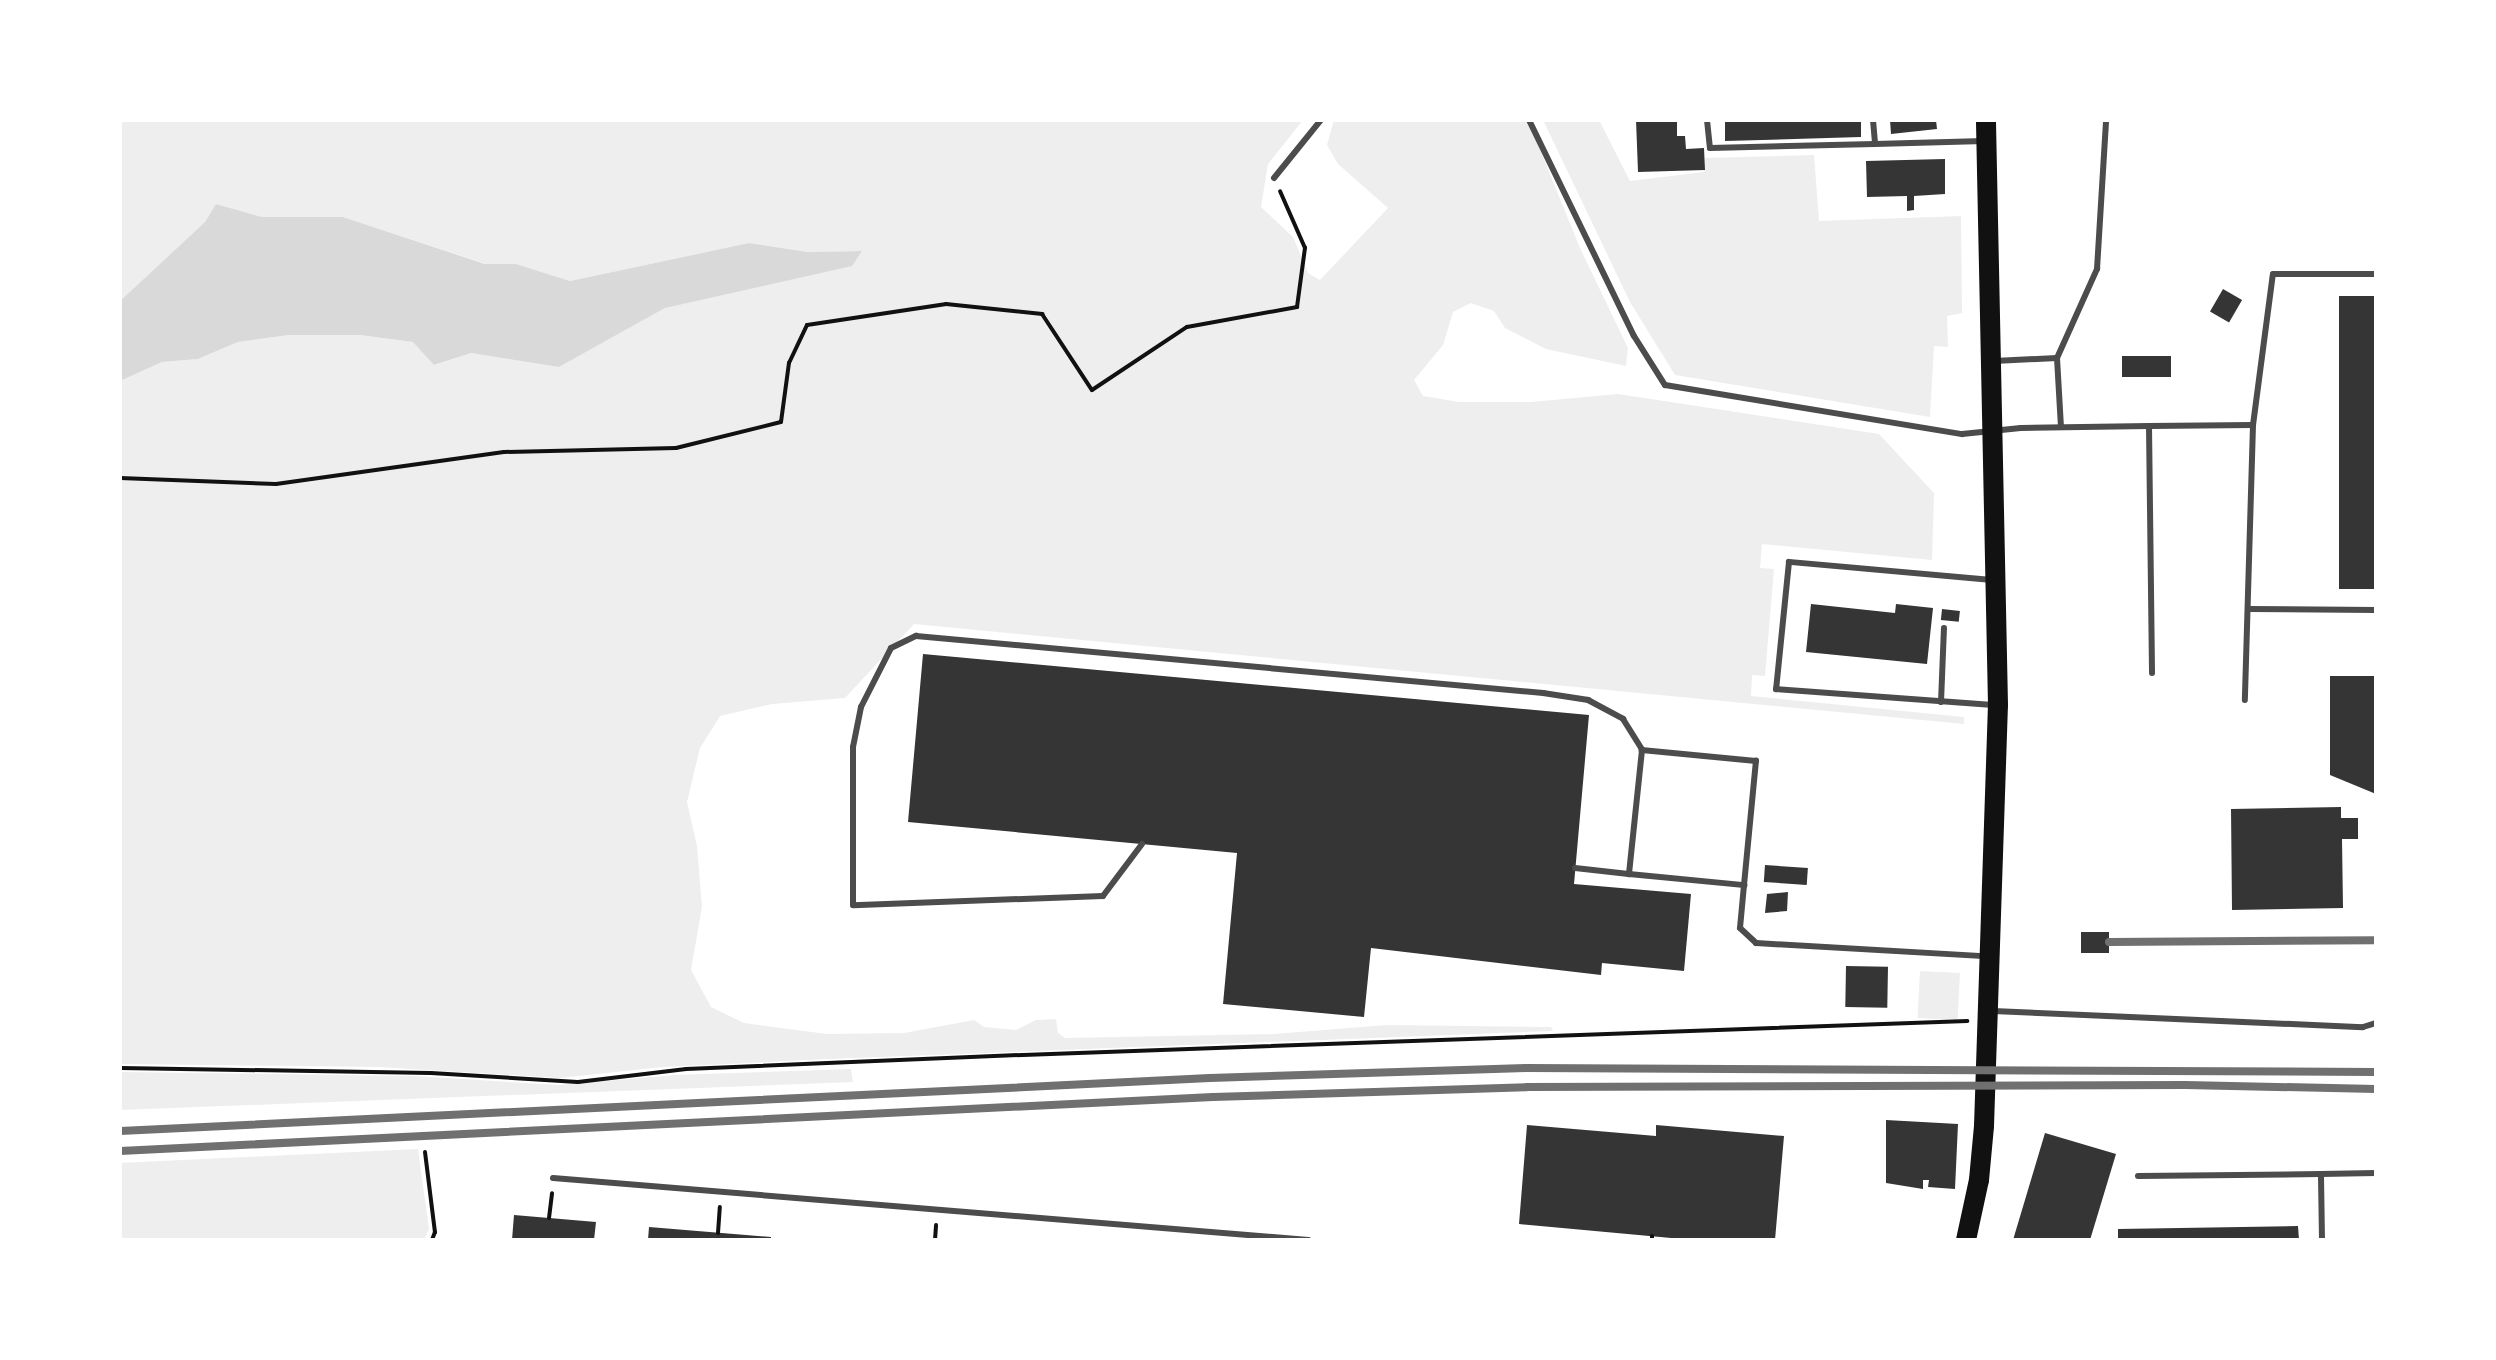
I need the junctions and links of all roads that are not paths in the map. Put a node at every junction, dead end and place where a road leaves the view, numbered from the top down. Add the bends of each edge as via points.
1 (1321, 120) edge
2 (1529, 120) edge
3 (1707, 120) edge
4 (1873, 120) edge
5 (2106, 120) edge
6 (1987, 130) edge
7 (1875, 144) junction
8 (1274, 178) road end
9 (2376, 274) edge
10 (2058, 358) junction
11 (1994, 360) junction
12 (2253, 425) junction
13 (2149, 426) junction
14 (2061, 427) junction
15 (1996, 432) junction
16 (1998, 581) junction
17 (2248, 610) junction
18 (2376, 610) edge
19 (1944, 628) dead end
20 (2152, 673) dead end
21 (2245, 700) dead end
22 (1941, 702) junction
23 (1998, 705) junction
24 (1642, 750) junction
25 (1142, 844) dead end
26 (1575, 868) dead end
27 (1629, 874) junction
28 (1744, 885) junction
29 (1990, 957) junction
30 (1988, 1011) junction
31 (2376, 1023) edge
32 (2376, 1173) edge
33 (2321, 1174) junction
34 (2138, 1176) dead end
35 (553, 1178) road end
36 (1308, 1240) edge
37 (1966, 1240) edge
38 (2322, 1240) edge

1 - 8 lane
2 - 15 lane via 1664,385 1962,434
3 - 7 lane via 1710,148
4 - 7 lane
5 - 10 lane via 2096,269
6 - 7 lane
6 - 11 main road
9 - 12 lane via 2273,274
10 - 11 lane
10 - 14 lane
11 - 15 main road
12 - 13 lane
12 - 17 lane
13 - 14 lane
13 - 20 lane
14 - 15 lane
15 - 16 main road
16 - 22 lane via 1789,562 1776,689
16 - 23 main road
17 - 18 lane
17 - 21 lane
19 - 22 lane
22 - 23 lane
23 - 29 main road
24 - 25 lane via 1623,719 1588,700 1558,695 916,636 891,648 860,707 852,747 853,905 1104,896
24 - 27 lane
24 - 28 lane via 1756,761
26 - 27 lane
27 - 28 lane
28 - 29 lane via 1740,928 1756,943
29 - 30 main road
30 - 31 lane
30 - 37 main road via 1979,1180
32 - 33 lane
33 - 34 lane
33 - 38 lane
35 - 36 lane

